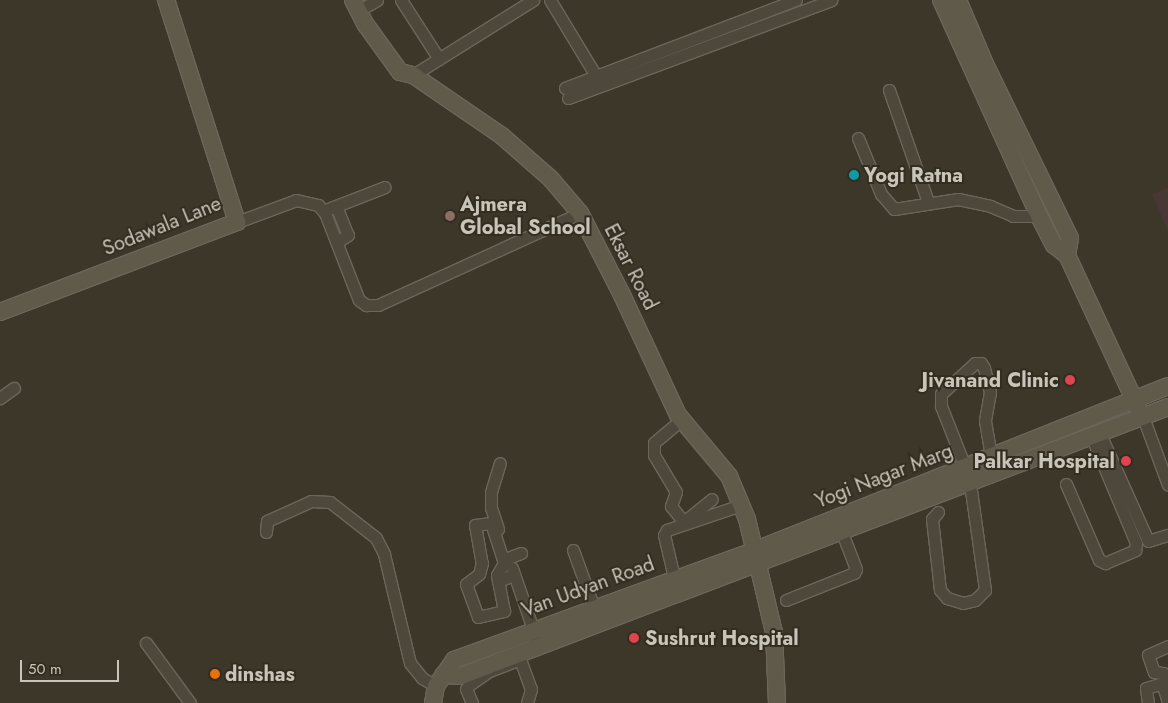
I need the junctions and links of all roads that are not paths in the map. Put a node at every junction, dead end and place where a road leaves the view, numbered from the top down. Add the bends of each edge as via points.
1 (166, 0) edge
2 (377, 0) edge
3 (401, 0) edge
4 (533, 0) edge
5 (550, 0) edge
6 (796, 0) edge
7 (831, 0) edge
8 (941, 0) edge
9 (958, 0) edge
10 (355, 5) edge
11 (751, 17) junction
12 (722, 28) junction
13 (755, 29) junction
14 (726, 40) junction
15 (439, 59) junction
16 (618, 74) junction
17 (982, 74) junction
18 (413, 75) junction
19 (596, 76) junction
20 (889, 90) dead end
21 (858, 138) dead end
22 (385, 187) dead end
23 (928, 202) junction
24 (336, 206) junction
25 (323, 211) junction
26 (580, 213) junction
27 (1038, 216) junction
28 (237, 222) junction
29 (336, 239) junction
30 (1067, 255) junction
31 (0, 312) edge
32 (1168, 386) edge
33 (14, 388) dead end
34 (0, 398) edge
35 (1134, 400) junction
36 (1168, 407) edge
37 (1143, 417) junction
38 (681, 420) junction
39 (1050, 433) junction
40 (1096, 436) junction
41 (1057, 451) junction
42 (990, 457) junction
43 (500, 463) dead end
44 (965, 467) junction
45 (997, 474) junction
46 (970, 484) junction
47 (1066, 484) dead end
48 (917, 485) junction
49 (1168, 485) edge
50 (712, 499) dead end
51 (924, 502) junction
52 (741, 505) junction
53 (847, 512) junction
54 (938, 512) dead end
55 (848, 531) junction
56 (266, 532) dead end
57 (1168, 535) edge
58 (573, 550) dead end
59 (521, 552) dead end
60 (508, 556) junction
61 (756, 558) junction
62 (514, 575) junction
63 (674, 578) junction
64 (498, 581) junction
65 (679, 594) junction
66 (786, 600) dead end
67 (594, 608) junction
68 (534, 630) junction
69 (146, 643) dead end
70 (1168, 646) edge
71 (539, 647) junction
72 (439, 680) junction
73 (1168, 686) edge
74 (1168, 702) edge
75 (190, 703) edge
76 (433, 703) edge
77 (472, 703) edge
78 (528, 703) edge
79 (777, 703) edge
80 (1148, 703) edge

1 - 28 street, Sodawala Lane
2 - 10 street
3 - 15 street
4 - 15 street
5 - 19 street
6 - 11 street
7 - 13 street
8 - 17 street
9 - 17 street
10 - 18 street, Eksar Road via 400,72
11 - 12 street
11 - 13 street
12 - 14 street
12 - 16 street
13 - 14 street
14 - 16 street
15 - 18 street
16 - 19 street
16 - 19 street via 567,93
17 - 27 street
17 - 30 street via 1070,238
18 - 26 street, Eksar Road via 502,136 550,178
20 - 23 street
21 - 23 street via 887,204 894,209 906,210
22 - 24 street
23 - 27 street via 958,199 990,206 1013,216
24 - 25 street
24 - 29 street via 348,231 348,237
25 - 28 street via 318,205 296,200
25 - 29 street
26 - 29 street via 378,306 366,305 359,300
26 - 38 street, Eksar Road
27 - 30 street via 1054,245
28 - 31 street, Sodawala Lane
30 - 35 street
32 - 35 street, Yogi Nagar Marg
33 - 34 street
35 - 37 street
35 - 39 street, Yogi Nagar Marg
36 - 37 street, Yogi Nagar Marg
37 - 40 street, Yogi Nagar Marg
37 - 49 street
38 - 50 street via 654,443 654,455 676,492 671,506 682,520 686,520
38 - 52 street, Eksar Road via 729,476
39 - 41 street
39 - 42 street, Yogi Nagar Marg
40 - 41 street, Yogi Nagar Marg
40 - 47 street via 1136,542 1135,550 1106,563 1099,560
40 - 57 street via 1148,541
41 - 45 street, Yogi Nagar Marg
42 - 44 street, Yogi Nagar Marg
42 - 44 street via 985,421 990,392 984,368 981,363 975,363 941,394 941,406
42 - 45 street
43 - 60 street via 491,492 491,508
44 - 48 street, Yogi Nagar Marg
45 - 46 street, Yogi Nagar Marg
46 - 51 street, Yogi Nagar Marg
46 - 54 street via 985,590 975,600 962,603 947,598 940,590 932,518
48 - 51 street
48 - 53 street, Yogi Nagar Marg
51 - 55 street, Yogi Nagar Marg
52 - 61 street, Eksar Road
52 - 63 street via 666,530 664,535
53 - 55 street
53 - 61 street, Yogi Nagar Marg
55 - 61 street, Yogi Nagar Marg
55 - 66 street via 854,573
56 - 72 street via 267,521 311,501 330,502 376,538 384,554 410,663 422,678
58 - 67 street
59 - 60 street
60 - 62 street
61 - 63 street, Van Udyan Road
61 - 65 street, Van Udyan Road
61 - 79 street, Eksar Road via 774,632
62 - 64 street
62 - 68 street
63 - 65 street
63 - 67 street, Van Udyan Road
64 - 64 street via 504,611 478,617 466,584 479,574 482,563 474,528 489,522 504,563
65 - 71 street, Van Udyan Road
67 - 68 street, Van Udyan Road
68 - 71 street
68 - 72 street, Van Udyan Road via 454,660
69 - 75 street
70 - 73 street via 1148,655 1154,672 1163,673
71 - 72 street, Van Udyan Road via 461,676
72 - 76 street
74 - 80 street via 1160,684 1146,688
77 - 78 street via 466,689 469,685 489,671 517,660 531,689

